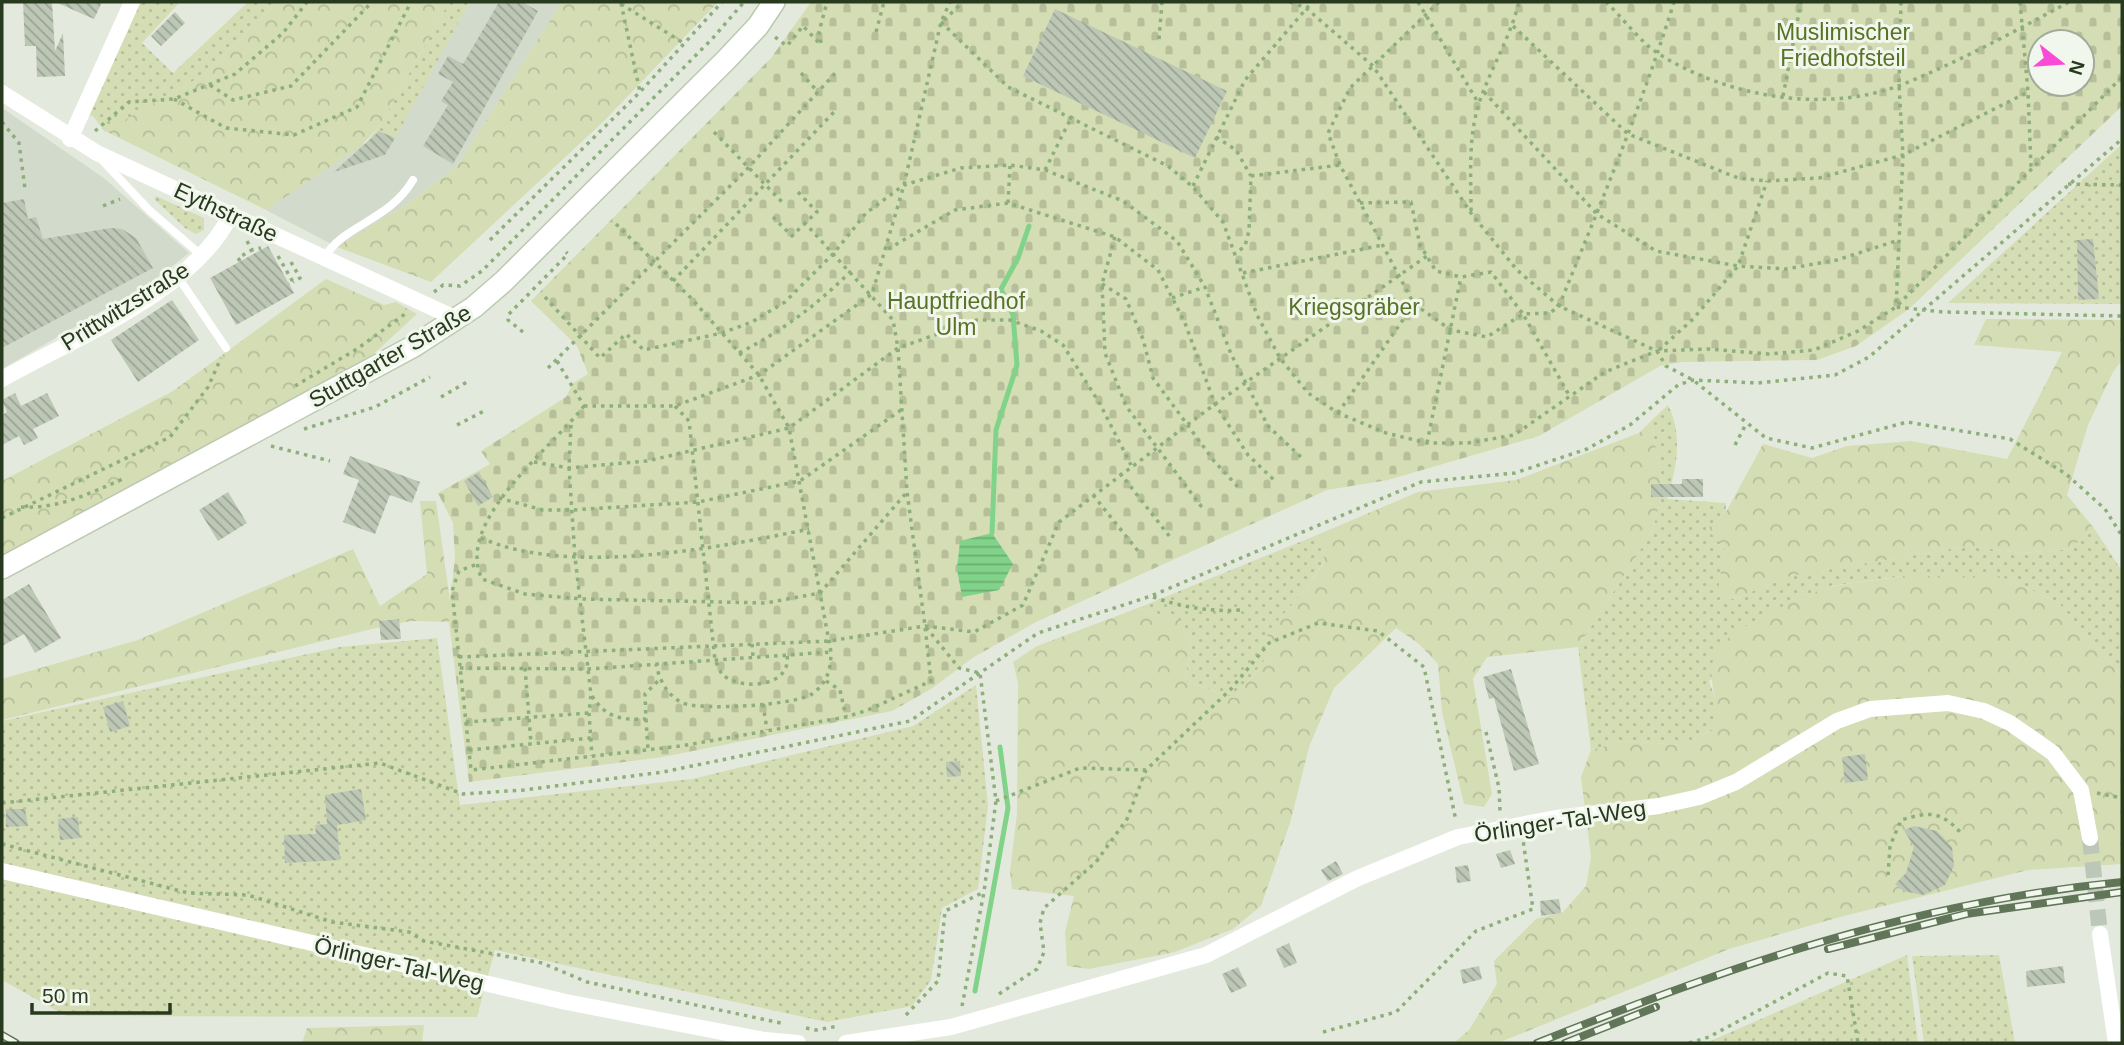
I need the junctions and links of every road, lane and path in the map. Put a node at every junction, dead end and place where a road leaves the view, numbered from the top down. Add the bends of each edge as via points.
1 (132, 2) edge
2 (307, 2) edge
3 (372, 2) edge
4 (411, 2) edge
5 (722, 2) edge
6 (744, 2) edge
7 (774, 2) edge
8 (827, 2) edge
9 (884, 2) edge
10 (950, 2) edge
11 (963, 2) edge
12 (1162, 2) edge
13 (1290, 2) edge
14 (1312, 2) edge
15 (1418, 2) edge
16 (1440, 2) edge
17 (1519, 2) edge
18 (1606, 2) edge
19 (1674, 2) edge
20 (1801, 2) edge
21 (1901, 2) edge
22 (2020, 2) edge
23 (2069, 2) edge
24 (621, 3) edge
25 (1306, 8) junction
26 (1427, 13) junction
27 (941, 23) junction
28 (758, 26) junction
29 (1513, 26) junction
30 (2023, 27) junction
31 (876, 32) dead end
32 (1159, 39) dead end
33 (684, 44) junction
34 (1658, 54) junction
35 (1373, 66) junction
36 (2026, 66) edge
37 (838, 70) dead end
38 (801, 73) dead end
39 (2122, 77) edge
40 (209, 85) junction
41 (1899, 85) junction
42 (640, 92) junction
43 (818, 92) junction
44 (1484, 92) junction
45 (2, 93) edge
46 (2026, 93) edge
47 (1783, 96) junction
48 (2028, 98) edge
49 (174, 99) junction
50 (1479, 104) junction
51 (835, 111) dead end
52 (1072, 116) junction
53 (2, 122) edge
54 (714, 132) dead end
55 (1628, 134) junction
56 (1216, 137) junction
57 (2122, 139) edge
58 (75, 141) junction
59 (96, 153) junction
60 (1903, 155) junction
61 (1340, 164) junction
62 (1010, 165) junction
63 (2031, 167) junction
64 (748, 168) junction
65 (1045, 170) junction
66 (1251, 176) junction
67 (413, 180) dead end
68 (1767, 181) junction
69 (2068, 184) junction
70 (904, 185) junction
71 (2122, 185) edge
72 (766, 186) junction
73 (1193, 187) junction
74 (25, 189) dead end
75 (798, 192) dead end
76 (132, 194) junction
77 (1008, 203) junction
78 (1360, 203) junction
79 (785, 205) dead end
80 (103, 206) dead end
81 (1471, 213) junction
82 (231, 214) junction
83 (1597, 214) junction
84 (773, 217) dead end
85 (805, 223) junction
86 (616, 224) dead end
87 (1115, 237) junction
88 (490, 240) dead end
89 (1899, 240) junction
90 (248, 244) dead end
91 (1383, 245) junction
92 (263, 248) dead end
93 (252, 250) junction
94 (886, 250) junction
95 (271, 251) dead end
96 (566, 252) dead end
97 (834, 253) junction
98 (1235, 254) junction
99 (1427, 256) junction
100 (204, 257) junction
101 (325, 257) junction
102 (240, 261) dead end
103 (655, 262) junction
104 (1738, 266) junction
105 (851, 271) junction
106 (1243, 273) junction
107 (1399, 275) junction
108 (178, 277) junction
109 (1461, 277) junction
110 (673, 281) junction
111 (289, 284) dead end
112 (1102, 284) junction
113 (1205, 287) junction
114 (872, 295) junction
115 (545, 297) dead end
116 (1172, 298) junction
117 (422, 302) junction
118 (1414, 303) junction
119 (1559, 306) junction
120 (1896, 307) junction
121 (1923, 310) junction
122 (1523, 314) junction
123 (2122, 316) edge
124 (457, 319) junction
125 (1451, 330) junction
126 (523, 332) dead end
127 (722, 333) junction
128 (581, 336) junction
129 (226, 348) joint
130 (898, 348) junction
131 (1657, 351) junction
132 (739, 353) junction
133 (1280, 358) junction
134 (557, 360) junction
135 (548, 368) dead end
136 (759, 375) junction
137 (430, 377) dead end
138 (2, 379) edge
139 (1693, 380) junction
140 (467, 382) dead end
141 (1245, 383) junction
142 (285, 391) dead end
143 (1569, 395) junction
144 (441, 397) dead end
145 (1215, 404) junction
146 (584, 406) junction
147 (675, 406) junction
148 (486, 410) dead end
149 (901, 410) junction
150 (1338, 413) junction
151 (571, 423) junction
152 (1189, 424) junction
153 (1746, 424) junction
154 (457, 425) dead end
155 (789, 428) junction
156 (295, 431) dead end
157 (278, 441) dead end
158 (1427, 443) junction
159 (1735, 445) dead end
160 (1156, 449) junction
161 (694, 450) junction
162 (1303, 459) dead end
163 (330, 461) dead end
164 (534, 462) junction
165 (1130, 465) junction
166 (569, 468) junction
167 (1120, 473) junction
168 (133, 474) dead end
169 (1274, 480) dead end
170 (800, 481) junction
171 (1239, 488) dead end
172 (907, 492) junction
173 (1093, 495) junction
174 (499, 498) junction
175 (698, 502) junction
176 (21, 507) junction
177 (572, 510) junction
178 (1204, 510) dead end
179 (2, 519) edge
180 (809, 529) junction
181 (2122, 536) edge
182 (1170, 537) dead end
183 (481, 538) junction
184 (705, 550) junction
185 (1138, 551) dead end
186 (575, 557) junction
187 (475, 565) junction
188 (2, 569) edge
189 (820, 593) junction
190 (1151, 596) junction
191 (582, 599) junction
192 (709, 601) junction
193 (1240, 610) dead end
194 (925, 626) junction
195 (829, 641) junction
196 (752, 644) junction
197 (713, 646) junction
198 (585, 651) junction
199 (831, 652) junction
200 (787, 655) junction
201 (459, 657) junction
202 (753, 657) junction
203 (715, 660) junction
204 (656, 664) junction
205 (460, 668) junction
206 (525, 668) junction
207 (588, 669) junction
208 (979, 673) junction
209 (659, 680) junction
210 (826, 681) junction
211 (591, 695) junction
212 (763, 704) junction
213 (589, 713) junction
214 (846, 717) junction
215 (528, 718) junction
216 (646, 719) junction
217 (466, 722) junction
218 (767, 731) junction
219 (1486, 732) dead end
220 (591, 738) junction
221 (531, 744) junction
222 (469, 750) junction
223 (648, 750) junction
224 (593, 756) junction
225 (1146, 770) junction
226 (2081, 790) junction
227 (2122, 798) edge
228 (996, 801) junction
229 (2, 803) edge
230 (1521, 825) junction
231 (1500, 827) junction
232 (1963, 835) dead end
233 (1458, 837) junction
234 (2090, 838) tunnel mouth
235 (2, 844) edge
236 (2, 871) edge
237 (1888, 875) dead end
238 (984, 892) junction
239 (2100, 934) tunnel mouth
240 (995, 997) dead end
241 (974, 1007) dead end
242 (895, 1017) dead end
243 (790, 1025) dead end
244 (843, 1026) dead end
245 (1323, 1032) dead end
246 (801, 1035) edge
247 (846, 1043) edge
248 (1689, 1043) edge
249 (1858, 1043) edge
250 (2116, 1043) edge

1 - 58 street
2 - 40 path via 283,33 235,74
3 - 40 path via 291,86 233,100
4 - 49 path via 357,107 294,135 226,128
5 - 33 path
6 - 117 path via 482,271 460,286 443,285
7 - 28 main road, Stuttgarter Straße
8 - 28 path via 821,46 803,26 788,46
9 - 31 path
10 - 27 path
11 - 27 path
12 - 32 path
13 - 25 path
14 - 25 path
15 - 26 path
16 - 26 path
17 - 29 path
18 - 34 path
19 - 34 path
20 - 47 path
21 - 41 path
22 - 30 path
23 - 30 path
24 - 33 path
24 - 42 path
25 - 35 path
25 - 56 path via 1245,80
26 - 35 path
26 - 50 path
27 - 52 path via 1008,87
27 - 70 path
28 - 124 main road, Stuttgarter Straße via 498,288
29 - 44 path
29 - 55 path
30 - 36 path
30 - 41 path
33 - 42 path
34 - 47 path via 1723,86
34 - 55 path
35 - 61 path via 1350,88 1328,133
35 - 81 path
37 - 43 path
38 - 43 path
39 - 63 path
40 - 49 path
41 - 47 path via 1836,99
41 - 60 path
42 - 88 path
43 - 64 path
44 - 50 path
44 - 83 path
45 - 58 street, Eythstraße
46 - 60 path
48 - 63 path
49 - 58 path via 129,102
50 - 81 path via 1471,145
51 - 72 path
52 - 65 path
52 - 73 path via 1168,166
53 - 74 path via 19,144
54 - 64 path
55 - 68 path via 1738,178
55 - 83 path
56 - 66 path via 1236,150
56 - 73 path
57 - 69 path
58 - 59 street, Eythstraße
59 - 76 lane
59 - 82 street, Eythstraße
60 - 68 path via 1819,178
60 - 89 path
61 - 66 path
61 - 78 path
62 - 65 path
62 - 70 path via 961,168
62 - 77 path
63 - 120 path
64 - 72 path
64 - 103 path
65 - 113 path via 1123,201 1177,241
66 - 98 path via 1249,231 1245,246
67 - 101 lane via 394,206 343,237
68 - 104 path
69 - 71 path
69 - 121 path
70 - 94 path
70 - 97 path via 866,213
72 - 79 path
72 - 110 path
73 - 98 path via 1223,222
75 - 85 path via 817,212
76 - 80 path
76 - 100 lane
77 - 87 path
77 - 94 path via 955,210
78 - 91 path
78 - 99 path via 1411,202 1420,245
81 - 119 path via 1517,270
82 - 100 street, Prittwitzstraße
82 - 101 street, Eythstraße
83 - 104 path via 1656,251
83 - 119 path
84 - 85 path via 792,236
85 - 97 path
86 - 103 path
87 - 112 path
87 - 116 path via 1158,270
89 - 104 path via 1837,260 1786,269
89 - 120 path
90 - 93 path
91 - 106 path
91 - 107 path
92 - 93 path
93 - 102 path via 238,258
94 - 114 path
95 - 111 path via 293,282
96 - 126 path via 508,315
97 - 105 path
97 - 127 path via 785,302
98 - 106 path
99 - 107 path
99 - 109 path via 1436,271
100 - 108 street, Prittwitzstraße
101 - 117 street, Eythstraße
103 - 110 path
103 - 128 path
104 - 131 path via 1693,319
105 - 114 path
105 - 132 path via 786,328
106 - 133 path via 1257,315
107 - 118 path
107 - 133 path
108 - 129 lane
108 - 138 street, Prittwitzstraße
109 - 122 path via 1491,272
109 - 125 path
110 - 127 path
112 - 152 path via 1126,299 1153,378
112 - 160 path via 1105,353 1126,406
113 - 116 path
113 - 141 path
114 - 130 path via 892,320
114 - 136 path
115 - 128 path
116 - 145 path
117 - 124 street, Eythstraße
117 - 142 path via 357,349
118 - 125 path
118 - 150 path
119 - 122 path via 1550,313
119 - 131 path
120 - 121 path
120 - 131 path via 1815,350 1769,354
121 - 123 path
121 - 139 path via 1869,357 1835,375 1758,383
122 - 125 path via 1488,337
122 - 143 path
124 - 188 main road, Stuttgarter Straße
125 - 158 path
127 - 128 path via 644,350 626,334 600,358
127 - 132 path
128 - 134 path
129 - 176 path via 208,387 170,437
130 - 149 path
130 - 155 path
130 - 165 path via 977,320 1017,320 1063,345 1100,404
131 - 139 path via 1666,366
131 - 143 path via 1605,372
132 - 136 path
133 - 141 path
133 - 150 path via 1308,393
134 - 135 path
134 - 146 path
136 - 147 path
136 - 155 path
137 - 156 path via 375,407
139 - 153 path
139 - 190 path via 1678,385 1630,425 1587,449 1515,473 1421,482
140 - 144 path
141 - 145 path
141 - 162 path via 1268,426
143 - 158 path via 1514,435 1468,443
145 - 152 path
145 - 169 path via 1248,455
146 - 147 path
146 - 151 path
147 - 161 path via 689,421
148 - 154 path
149 - 170 path
149 - 172 path
150 - 158 path via 1386,433
151 - 164 path
151 - 166 path
152 - 160 path
152 - 171 path
153 - 159 path
153 - 181 path via 1766,438 1812,448 1907,422 2010,439 2066,474 2105,509
155 - 161 path
155 - 170 path
157 - 163 path via 269,446
160 - 165 path
160 - 178 path
161 - 166 path via 647,461
161 - 175 path
164 - 166 path
164 - 174 path
165 - 167 path
166 - 177 path
167 - 173 path
167 - 182 path
168 - 176 path via 71,502
170 - 175 path
170 - 180 path
172 - 189 path
172 - 194 path
173 - 185 path
173 - 194 path via 1059,522 1023,605 974,632
174 - 177 path via 543,509
174 - 183 path
175 - 177 path
175 - 184 path
176 - 179 path
177 - 186 path
180 - 184 path
180 - 189 path
183 - 186 path via 529,555
183 - 187 path
184 - 186 path
184 - 192 path
186 - 191 path
187 - 191 path via 482,579 494,586
187 - 201 path via 459,571 452,591
189 - 192 path via 765,603
189 - 195 path
190 - 193 path via 1179,606
190 - 208 path via 1038,633
191 - 192 path
191 - 198 path
192 - 197 path
194 - 195 path
194 - 208 path via 959,668
194 - 214 path via 931,681
195 - 196 path
195 - 199 path
196 - 197 path
196 - 202 path
197 - 198 path
197 - 203 path
198 - 201 path
198 - 207 path
199 - 200 path
199 - 210 path
200 - 202 path
200 - 203 path via 784,674 773,681 742,683 722,674
201 - 205 path
202 - 203 path
203 - 204 path
204 - 207 path
204 - 209 path
205 - 206 path
205 - 217 path
206 - 207 path
206 - 215 path
207 - 211 path
208 - 228 path
208 - 229 path via 910,721 663,772 463,794 380,763
209 - 212 path via 682,703 716,707
209 - 216 path via 645,694
210 - 212 path via 810,696
210 - 214 path via 840,690
211 - 213 path
211 - 216 path via 611,716
212 - 218 path
213 - 215 path
213 - 220 path
214 - 218 path
215 - 217 path
215 - 221 path
216 - 223 path
217 - 222 path
218 - 223 path
219 - 231 path via 1499,788
220 - 221 path
220 - 224 path
221 - 222 path
222 - 224 path via 471,770
223 - 224 path
225 - 228 path via 1080,768
225 - 233 path via 1231,689 1269,643 1318,623 1378,631 1424,667
225 - 240 path via 1126,819 1096,862 1044,908 1040,923 1044,952 1037,969
226 - 227 path
226 - 230 street, Örlinger-Tal-Weg via 2053,753 2001,719 1948,703 1907,704 1837,720 1736,782 1699,797
226 - 234 street, Örlinger-Tal-Weg
228 - 238 path
230 - 231 street, Örlinger-Tal-Weg
230 - 245 path via 1533,909 1476,931 1396,1012
231 - 233 street, Örlinger-Tal-Weg
232 - 237 path via 1947,818 1924,813 1901,820 1890,846
233 - 247 street, Örlinger-Tal-Weg via 1358,878 1206,955 951,1027
235 - 243 path via 188,893 248,895 332,922 409,932 424,941 541,963 587,982
236 - 246 street, Örlinger-Tal-Weg via 506,989 764,1040
238 - 241 path via 962,1010
238 - 242 path via 945,911 938,981 908,1015
239 - 250 street
244 - 246 path
248 - 249 path via 1709,1037 1828,973 1847,975

